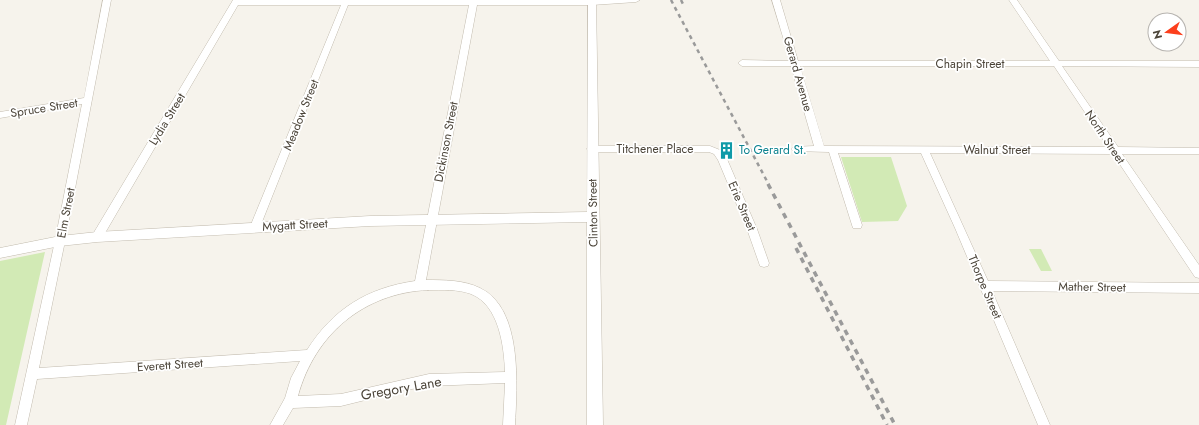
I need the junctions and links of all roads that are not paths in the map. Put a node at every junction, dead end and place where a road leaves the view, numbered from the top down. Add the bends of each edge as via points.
1 (107, 0) edge
2 (636, 0) edge
3 (776, 0) edge
4 (1013, 0) edge
5 (474, 1) edge
6 (592, 1) edge
7 (236, 2) edge
8 (346, 2) junction
9 (742, 63) dead end
10 (796, 63) junction
11 (1057, 64) junction
12 (1199, 64) edge
13 (88, 100) junction
14 (0, 115) edge
15 (592, 149) junction
16 (820, 149) junction
17 (832, 149) junction
18 (796, 150) dead end
19 (924, 150) junction
20 (1114, 151) junction
21 (1199, 151) edge
22 (717, 152) joint
23 (592, 217) junction
24 (432, 219) junction
25 (857, 225) dead end
26 (255, 227) junction
27 (97, 237) junction
28 (60, 241) junction
29 (0, 253) edge
30 (764, 263) dead end
31 (1199, 274) edge
32 (420, 285) junction
33 (984, 286) junction
34 (1199, 288) edge
35 (310, 355) junction
36 (31, 374) junction
37 (512, 377) junction
38 (289, 402) junction
39 (21, 425) edge
40 (276, 425) edge
41 (509, 425) edge
42 (595, 425) edge
43 (1044, 425) edge

1 - 13 street, Elm Street
2 - 6 street
3 - 10 street, Gerard Avenue
4 - 11 street, North Street
5 - 6 street
5 - 8 street
5 - 24 street, Dickinson Street
6 - 15 street, Clinton Street
7 - 8 street
7 - 27 street, Lydia Street
8 - 26 street, Meadow Street
9 - 10 street, Chapin Street
10 - 11 street, Chapin Street
10 - 16 street, Gerard Avenue
11 - 12 street, Chapin Street
11 - 20 street, North Street
13 - 14 street, Spruce Street
13 - 28 street, Elm Street
15 - 22 street, Titchener Place via 710,149
15 - 23 street, Clinton Street
16 - 17 street, Walnut Street
16 - 18 street, Walnut Street
17 - 19 street, Walnut Street
17 - 25 street
19 - 20 street, Walnut Street
19 - 33 street, Thorpe Street
20 - 21 street, Walnut Street
20 - 31 street, North Street
22 - 30 street, Erie Street via 752,229
23 - 24 street, Mygatt Street
23 - 42 street, Clinton Street
24 - 26 street, Mygatt Street
24 - 32 street, Dickinson Street
26 - 27 street, Mygatt Street
27 - 28 street, Mygatt Street
28 - 29 street, Mygatt Street
28 - 36 street, Elm Street
32 - 35 street via 389,291 346,312
32 - 37 street via 471,289 482,294 495,307 507,333
33 - 34 street, Mather Street
33 - 43 street, Thorpe Street
35 - 36 street, Everett Street
35 - 38 street
36 - 39 street, Elm Street
37 - 38 street, Gregory Lane via 429,380 341,400
37 - 41 street
38 - 40 street

